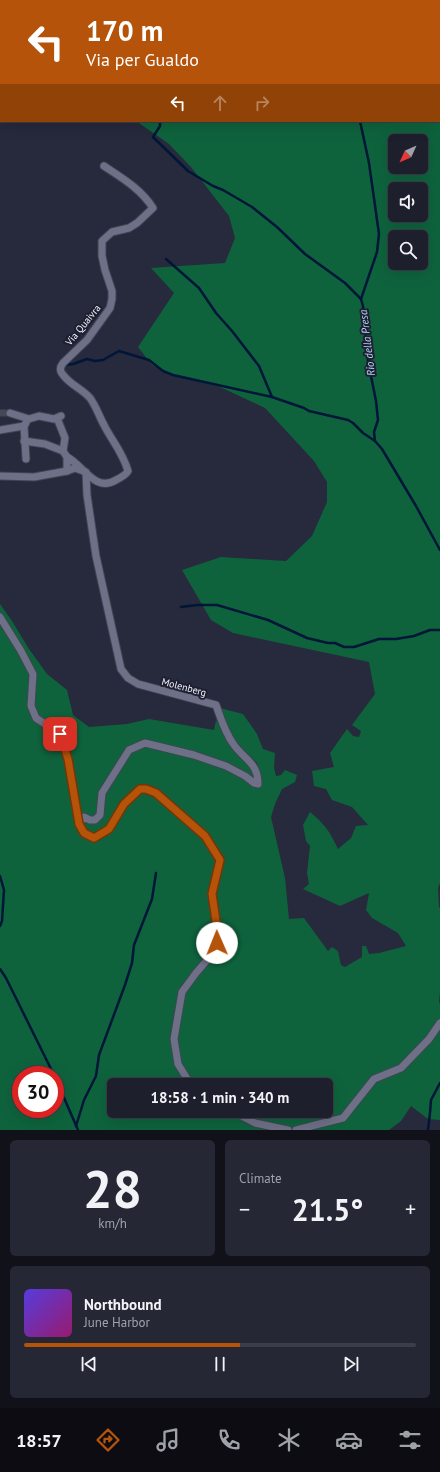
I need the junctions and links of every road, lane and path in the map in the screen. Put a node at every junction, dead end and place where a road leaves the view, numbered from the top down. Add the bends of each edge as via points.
1 (104, 166) dead end
2 (10, 413) tunnel mouth
3 (29, 419) junction
4 (24, 426) junction
5 (1, 429) edge
6 (24, 441) junction
7 (65, 454) junction
8 (26, 458) dead end
9 (67, 472) junction
10 (86, 472) junction
11 (0, 476) edge
12 (0, 617) edge
13 (79, 824) junction
14 (440, 1023) edge
15 (187, 1078) edge
16 (245, 1118) edge
17 (288, 1130) edge
18 (296, 1130) edge

1 - 10 street, Via Quaivra via 142,193 152,208 137,223 112,232 102,241 104,270 112,291 110,308 87,340 60,366 63,376 80,388 96,406 104,425 120,449 128,471 127,474 106,484 94,481
2 - 3 street
3 - 4 street
3 - 7 street via 39,416 49,419 59,417 65,438
4 - 5 street
4 - 6 street
6 - 7 street, Via Quaivra via 44,444
6 - 8 street
7 - 9 street
7 - 10 street, Via Quaivra
9 - 10 street via 75,468
9 - 11 street via 34,478
10 - 13 street, Molenberg via 96,556 121,669 128,678 138,684 216,705 234,746 254,765 258,784 226,766 145,743 129,750 102,793 100,816 95,820 84,817
12 - 13 street via 22,651 33,674 32,706 36,718 60,734 68,759
13 - 15 street via 84,833 94,838 109,829 124,804 140,789 146,789 156,793 205,836 220,860 212,894 218,934 215,951 182,992 174,1039 178,1064
14 - 18 street via 429,1039 401,1068 374,1079 343,1118
16 - 17 street via 255,1123

